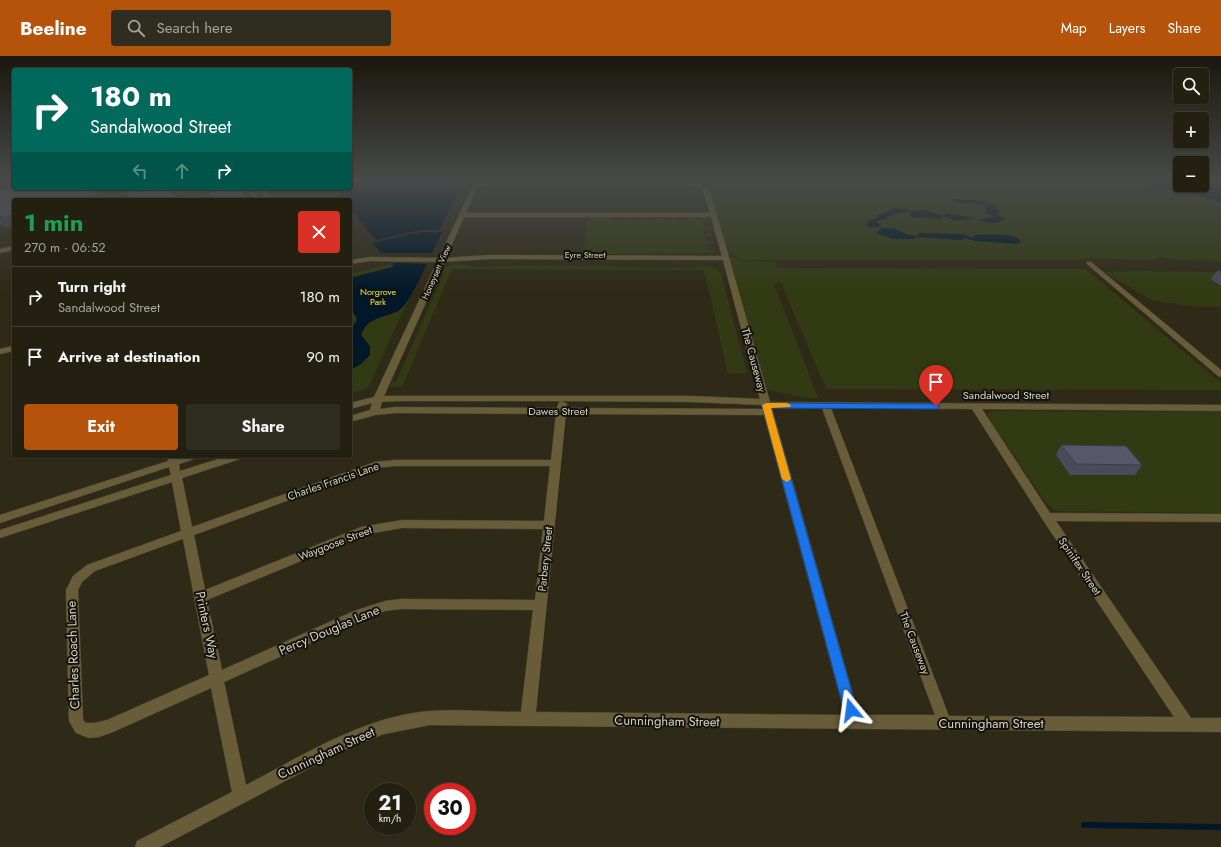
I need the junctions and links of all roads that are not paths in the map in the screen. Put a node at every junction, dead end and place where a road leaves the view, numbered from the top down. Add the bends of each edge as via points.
1 (461, 217) edge
2 (715, 217) edge
3 (0, 251) edge
4 (12, 251) edge
5 (12, 251) edge
6 (0, 255) edge
7 (380, 260) junction
8 (442, 260) junction
9 (727, 261) junction
10 (352, 262) edge
11 (1089, 264) dead end
12 (352, 267) edge
13 (12, 342) edge
14 (0, 345) edge
15 (12, 349) edge
16 (0, 352) edge
17 (1221, 374) edge
18 (378, 399) junction
19 (562, 399) junction
20 (352, 406) edge
21 (766, 406) junction
22 (825, 406) junction
23 (975, 406) junction
24 (1221, 408) edge
25 (561, 411) junction
26 (374, 412) junction
27 (352, 418) edge
28 (233, 458) edge
29 (173, 459) edge
30 (555, 463) junction
31 (177, 477) junction
32 (1047, 517) junction
33 (0, 519) edge
34 (1220, 519) edge
35 (548, 525) junction
36 (188, 532) junction
37 (0, 534) edge
38 (200, 597) junction
39 (540, 605) junction
40 (218, 678) junction
41 (528, 718) junction
42 (854, 722) junction
43 (946, 723) junction
44 (1187, 724) junction
45 (1221, 725) edge
46 (240, 795) junction
47 (143, 847) edge

1 - 8 street, Honeysett View
2 - 9 street, The Causeway
3 - 4 street
5 - 6 street
7 - 8 street, Eyre Street
7 - 10 street, Eyre Street
7 - 12 street, Eyre Street
8 - 9 street, Eyre Street via 473,263
8 - 18 street, Honeysett View
9 - 21 street, The Causeway
11 - 17 street
13 - 14 street
15 - 16 street
18 - 19 street, Dawes Street
18 - 20 street, Dawes Street
18 - 26 street, Honeysett View
19 - 21 street, Dawes Street
19 - 25 street, Parbery Street
21 - 22 street, Sandalwood Street
21 - 25 street, Dawes Street
21 - 42 street, The Causeway
22 - 23 street, Sandalwood Street
22 - 43 street, The Causeway
23 - 24 street, Sandalwood Street
23 - 32 street, Spinifex Street
25 - 26 street, Dawes Street
25 - 30 street, Parbery Street
26 - 27 street, Dawes Street
28 - 31 street
29 - 31 street, Printers Way
29 - 33 street
30 - 35 street, Parbery Street
30 - 36 street, Charles Francis Lane via 379,464
31 - 36 street, Printers Way
31 - 37 street
32 - 34 street
32 - 44 street, Spinifex Street
35 - 38 street, Waygoose Street via 402,524 361,531
35 - 39 street, Parbery Street
36 - 38 street, Printers Way
36 - 40 street, Charles Roach Lane via 96,565 74,582 72,590 76,721 86,730 104,729
38 - 40 street, Printers Way
39 - 40 street, Percy Douglas Lane via 385,606 359,615
39 - 41 street, Parbery Street
40 - 46 street, Printers Way
41 - 42 street, Cunningham Street
41 - 46 street, Cunningham Street via 430,718 384,727 326,750
42 - 43 street, Cunningham Street
43 - 44 street, Cunningham Street
44 - 45 street, Cunningham Street
46 - 47 street, Cunningham Street

